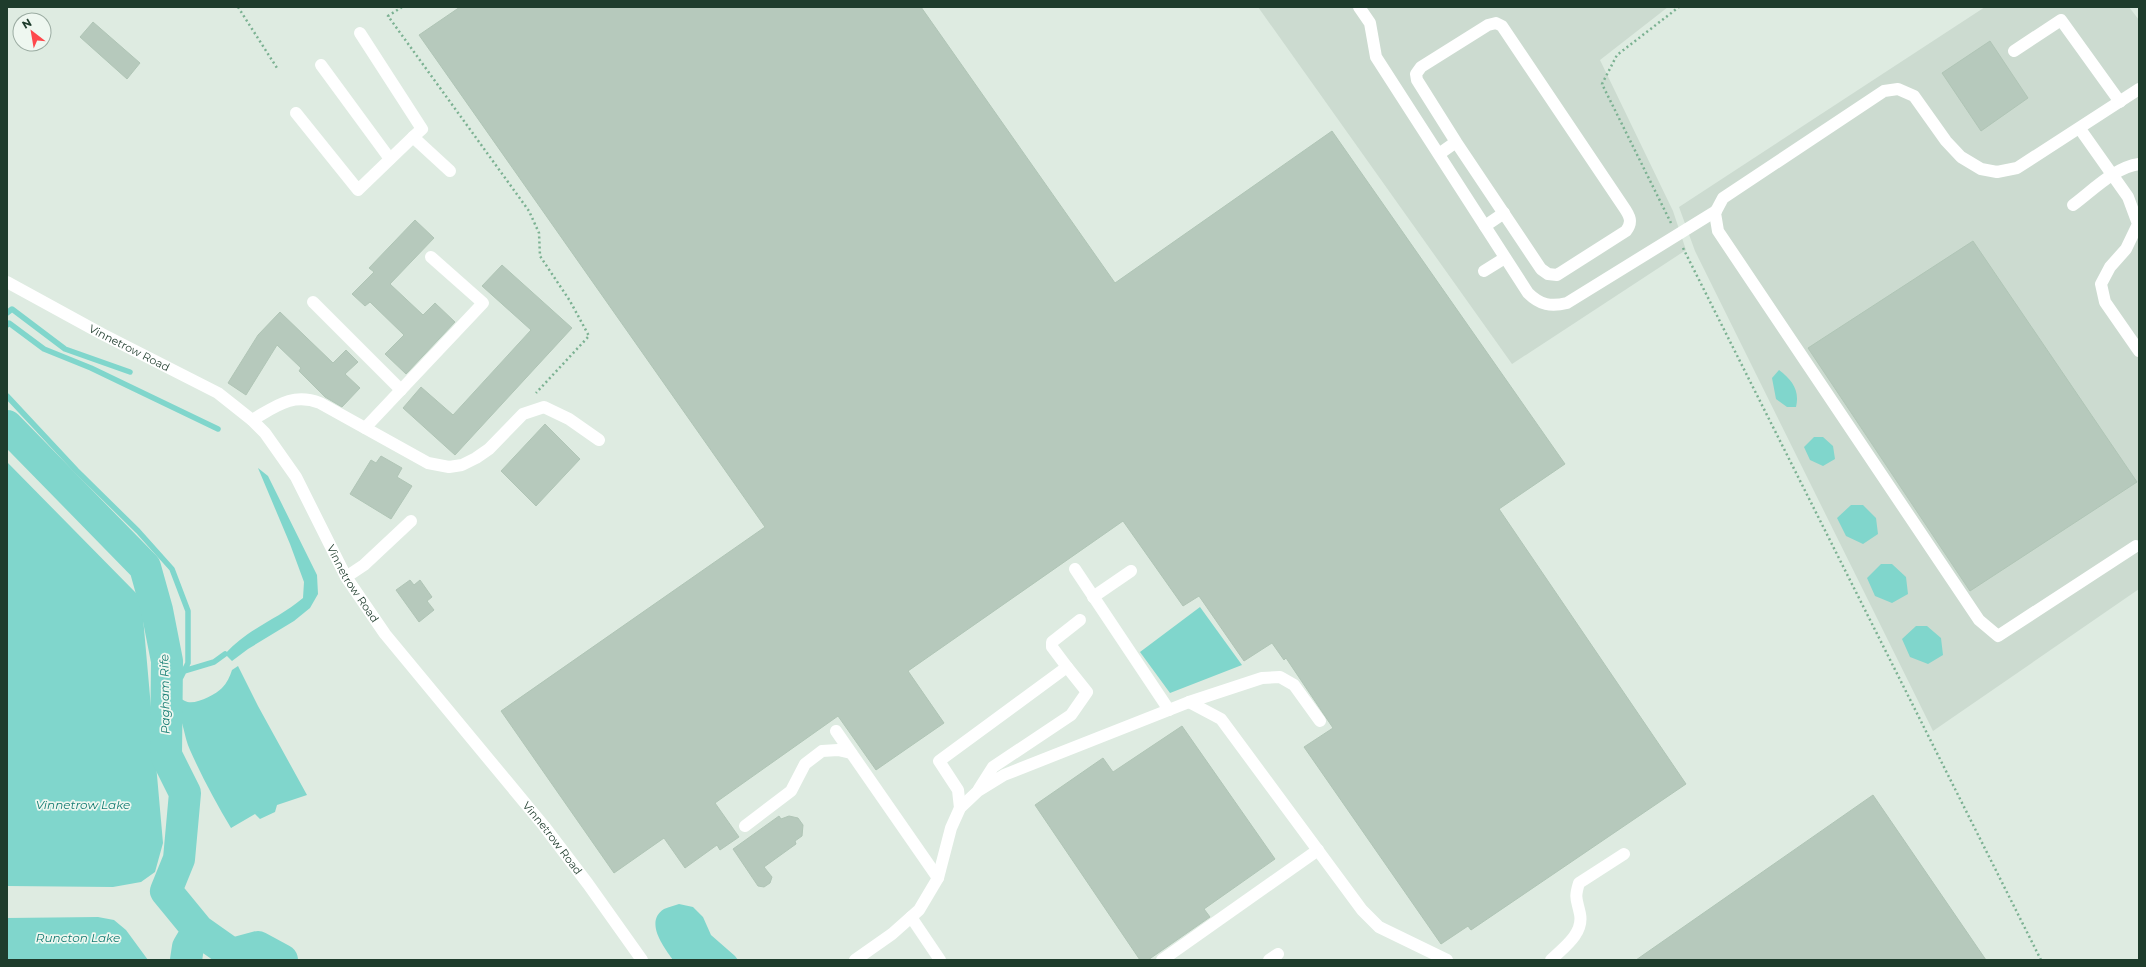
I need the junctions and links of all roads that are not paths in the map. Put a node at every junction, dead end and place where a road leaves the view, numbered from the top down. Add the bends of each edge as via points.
1 (1359, 7) edge
2 (360, 33) dead end
3 (2014, 52) dead end
4 (321, 65) dead end
5 (2139, 90) edge
6 (2120, 102) junction
7 (296, 113) dead end
8 (2080, 129) junction
9 (413, 137) junction
10 (1456, 142) junction
11 (1438, 154) junction
12 (390, 160) junction
13 (2139, 164) edge
14 (450, 171) dead end
15 (2113, 176) junction
16 (2073, 205) dead end
17 (1716, 211) junction
18 (1504, 213) junction
19 (1485, 226) junction
20 (431, 257) dead end
21 (1505, 258) junction
22 (1484, 271) dead end
23 (7, 282) edge
24 (313, 302) dead end
25 (2139, 351) edge
26 (401, 390) junction
27 (252, 420) junction
28 (365, 428) junction
29 (599, 440) dead end
30 (411, 521) dead end
31 (2136, 546) dead end
32 (1075, 569) dead end
33 (1131, 571) dead end
34 (346, 577) junction
35 (1093, 597) junction
36 (1080, 620) dead end
37 (1067, 667) junction
38 (1189, 702) junction
39 (1169, 710) junction
40 (1320, 721) dead end
41 (836, 731) dead end
42 (851, 753) junction
43 (978, 791) junction
44 (960, 808) junction
45 (744, 826) dead end
46 (1318, 850) junction
47 (1624, 854) dead end
48 (938, 878) junction
49 (911, 917) junction
50 (642, 960) edge
51 (855, 960) edge
52 (940, 960) edge
53 (1162, 960) edge
54 (1447, 960) edge
55 (1551, 960) edge

1 - 11 street via 1370,23 1376,57
2 - 9 street via 422,129
3 - 6 street via 2061,20
4 - 12 street
5 - 6 street
6 - 8 street
7 - 12 street via 358,190
8 - 15 street
8 - 17 street via 2017,168 1997,172 1981,169 1961,157 1946,141 1914,96 1898,90 1884,91 1723,198
9 - 12 street
9 - 14 street
10 - 11 street
10 - 18 street
10 - 18 street via 1417,80 1416,74 1421,67 1488,25 1496,23 1502,26 1524,58 1624,206 1631,222 1626,231 1561,272 1552,275 1541,269
11 - 19 street
13 - 15 street via 2130,165
15 - 16 street
15 - 25 street via 2128,197 2138,224 2126,249 2110,267 2101,284 2105,302
17 - 21 street via 1572,300 1559,305 1546,305 1533,298
17 - 31 street via 1718,231 1979,620 1998,636
18 - 19 street
19 - 21 street
20 - 26 street via 483,303
21 - 22 street
23 - 27 street, Vinnetrow Road via 218,393
24 - 26 street
26 - 28 street
27 - 28 street via 278,405 294,399 307,398
27 - 34 street, Vinnetrow Road via 296,477
28 - 29 street via 428,463 449,467 462,465 476,458 489,449 523,414 544,407 569,419
30 - 34 street via 364,565
32 - 35 street
33 - 35 street
34 - 50 street, Vinnetrow Road via 385,634 548,832
35 - 39 street
36 - 37 street via 1052,642 1052,647
37 - 43 street via 1087,692 1071,715 993,767
37 - 44 street via 939,761 958,790
38 - 39 street
38 - 40 street via 1262,678 1280,676 1294,685
38 - 46 street via 1221,719
39 - 43 street via 1004,775
41 - 42 street
42 - 45 street via 838,750 822,751 805,764 791,791
42 - 48 street
43 - 44 street
44 - 48 street via 951,828
46 - 53 street
46 - 54 street via 1362,910 1379,927
47 - 55 street via 1578,883 1575,896 1581,916 1577,934
48 - 49 street via 919,910
49 - 51 street
49 - 52 street

